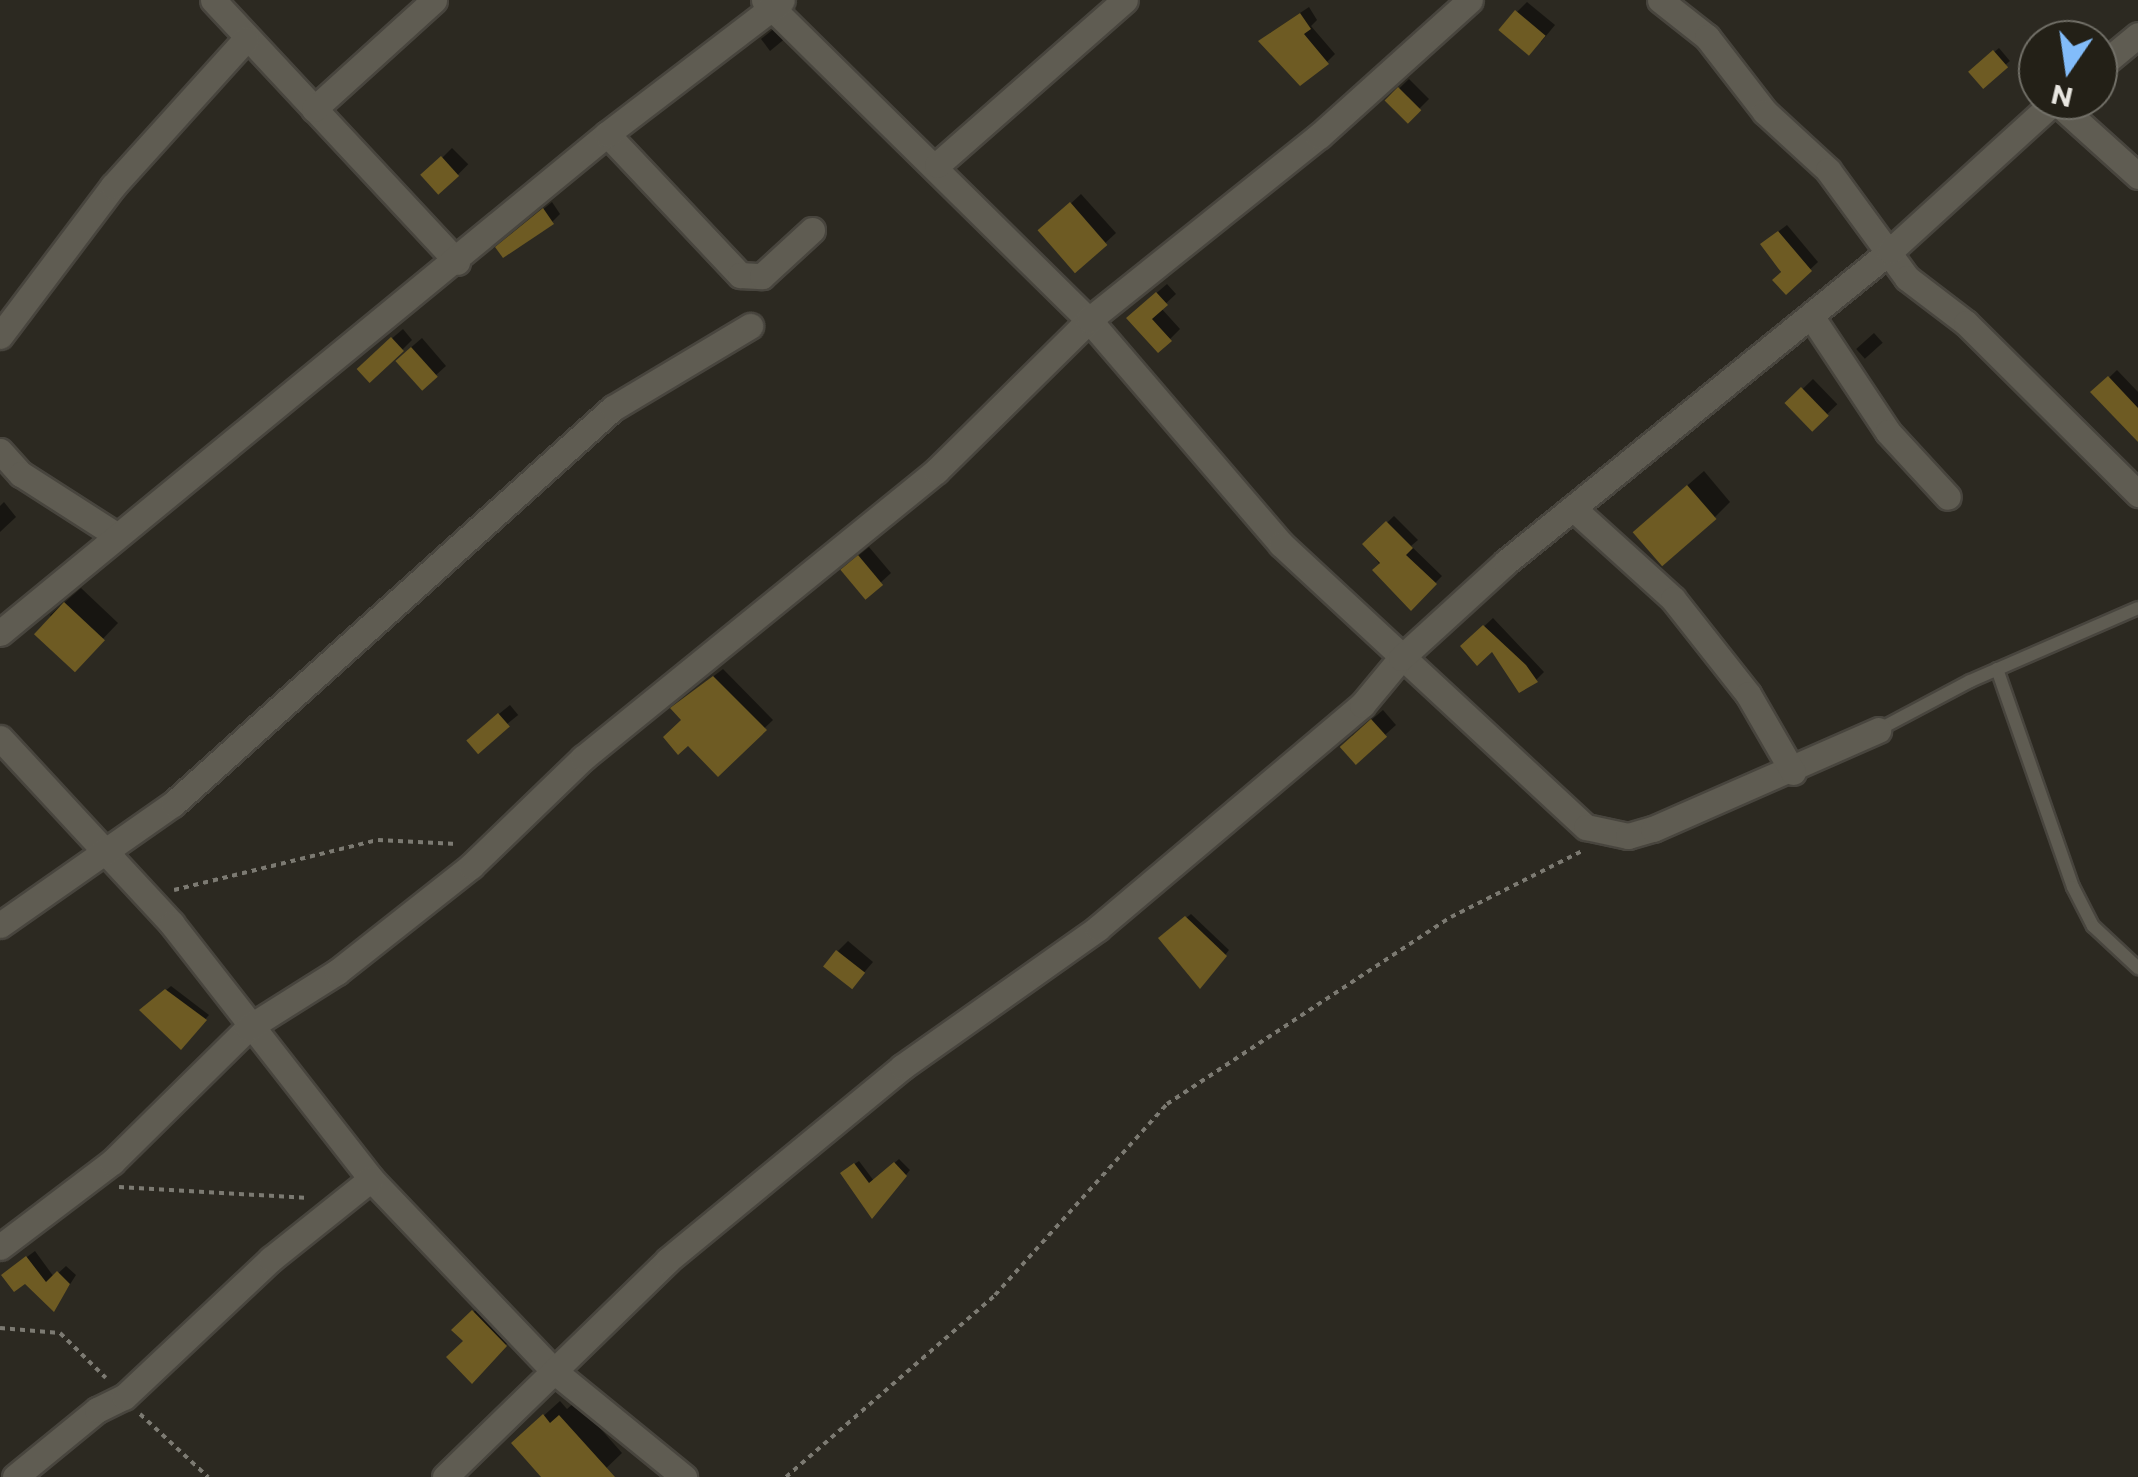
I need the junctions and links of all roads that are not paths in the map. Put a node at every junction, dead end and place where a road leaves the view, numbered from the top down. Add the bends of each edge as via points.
1 (213, 0) edge
2 (434, 0) edge
3 (1125, 0) edge
4 (1470, 0) edge
5 (1660, 0) edge
6 (773, 3) edge
7 (2138, 36) edge
8 (246, 39) junction
9 (2118, 52) edge
10 (314, 109) junction
11 (2034, 120) edge
12 (2076, 120) edge
13 (607, 134) junction
14 (937, 165) junction
15 (2138, 176) edge
16 (812, 230) dead end
17 (1890, 251) junction
18 (457, 262) junction
19 (1811, 316) junction
20 (1089, 320) junction
21 (750, 326) dead end
22 (0, 336) edge
23 (0, 451) edge
24 (2138, 494) edge
25 (1948, 497) dead end
26 (1575, 510) junction
27 (116, 535) junction
28 (2138, 608) edge
29 (0, 633) edge
30 (1401, 658) junction
31 (1997, 669) junction
32 (1878, 730) joint
33 (0, 738) edge
34 (1793, 772) junction
35 (106, 852) junction
36 (0, 925) edge
37 (2138, 968) edge
38 (248, 1028) junction
39 (371, 1179) junction
40 (0, 1247) edge
41 (554, 1372) junction
42 (15, 1477) edge
43 (445, 1477) edge
44 (684, 1477) edge

1 - 8 street
2 - 10 street
3 - 14 street
4 - 20 street via 1319,136
5 - 17 street via 1707,37 1765,112 1828,170
6 - 13 street
6 - 14 street
7 - 9 street
8 - 10 street
8 - 22 street via 113,186
10 - 18 street
11 - 17 street
12 - 15 street
13 - 16 street via 740,276 762,276
13 - 18 street
14 - 20 street
17 - 19 street
17 - 24 street via 1907,278 1966,323
18 - 27 street
19 - 25 street via 1888,432
19 - 26 street
20 - 30 street via 1281,544
20 - 38 street via 936,470 696,663 486,851 337,972
21 - 35 street via 613,408 172,804
23 - 27 street via 21,474
26 - 30 street via 1506,562
26 - 34 street via 1673,599 1748,694
27 - 29 street
28 - 31 lane
30 - 34 street via 1572,818 1603,834 1654,829
30 - 41 street via 1325,738 1098,928 902,1067 668,1260
31 - 32 lane
31 - 37 lane via 2073,888 2093,926
32 - 34 street
33 - 35 street
35 - 36 street
35 - 38 street
38 - 39 street
38 - 40 street via 82,1184
39 - 41 street
39 - 42 street via 271,1259 124,1398 97,1410
41 - 43 street
41 - 44 street

